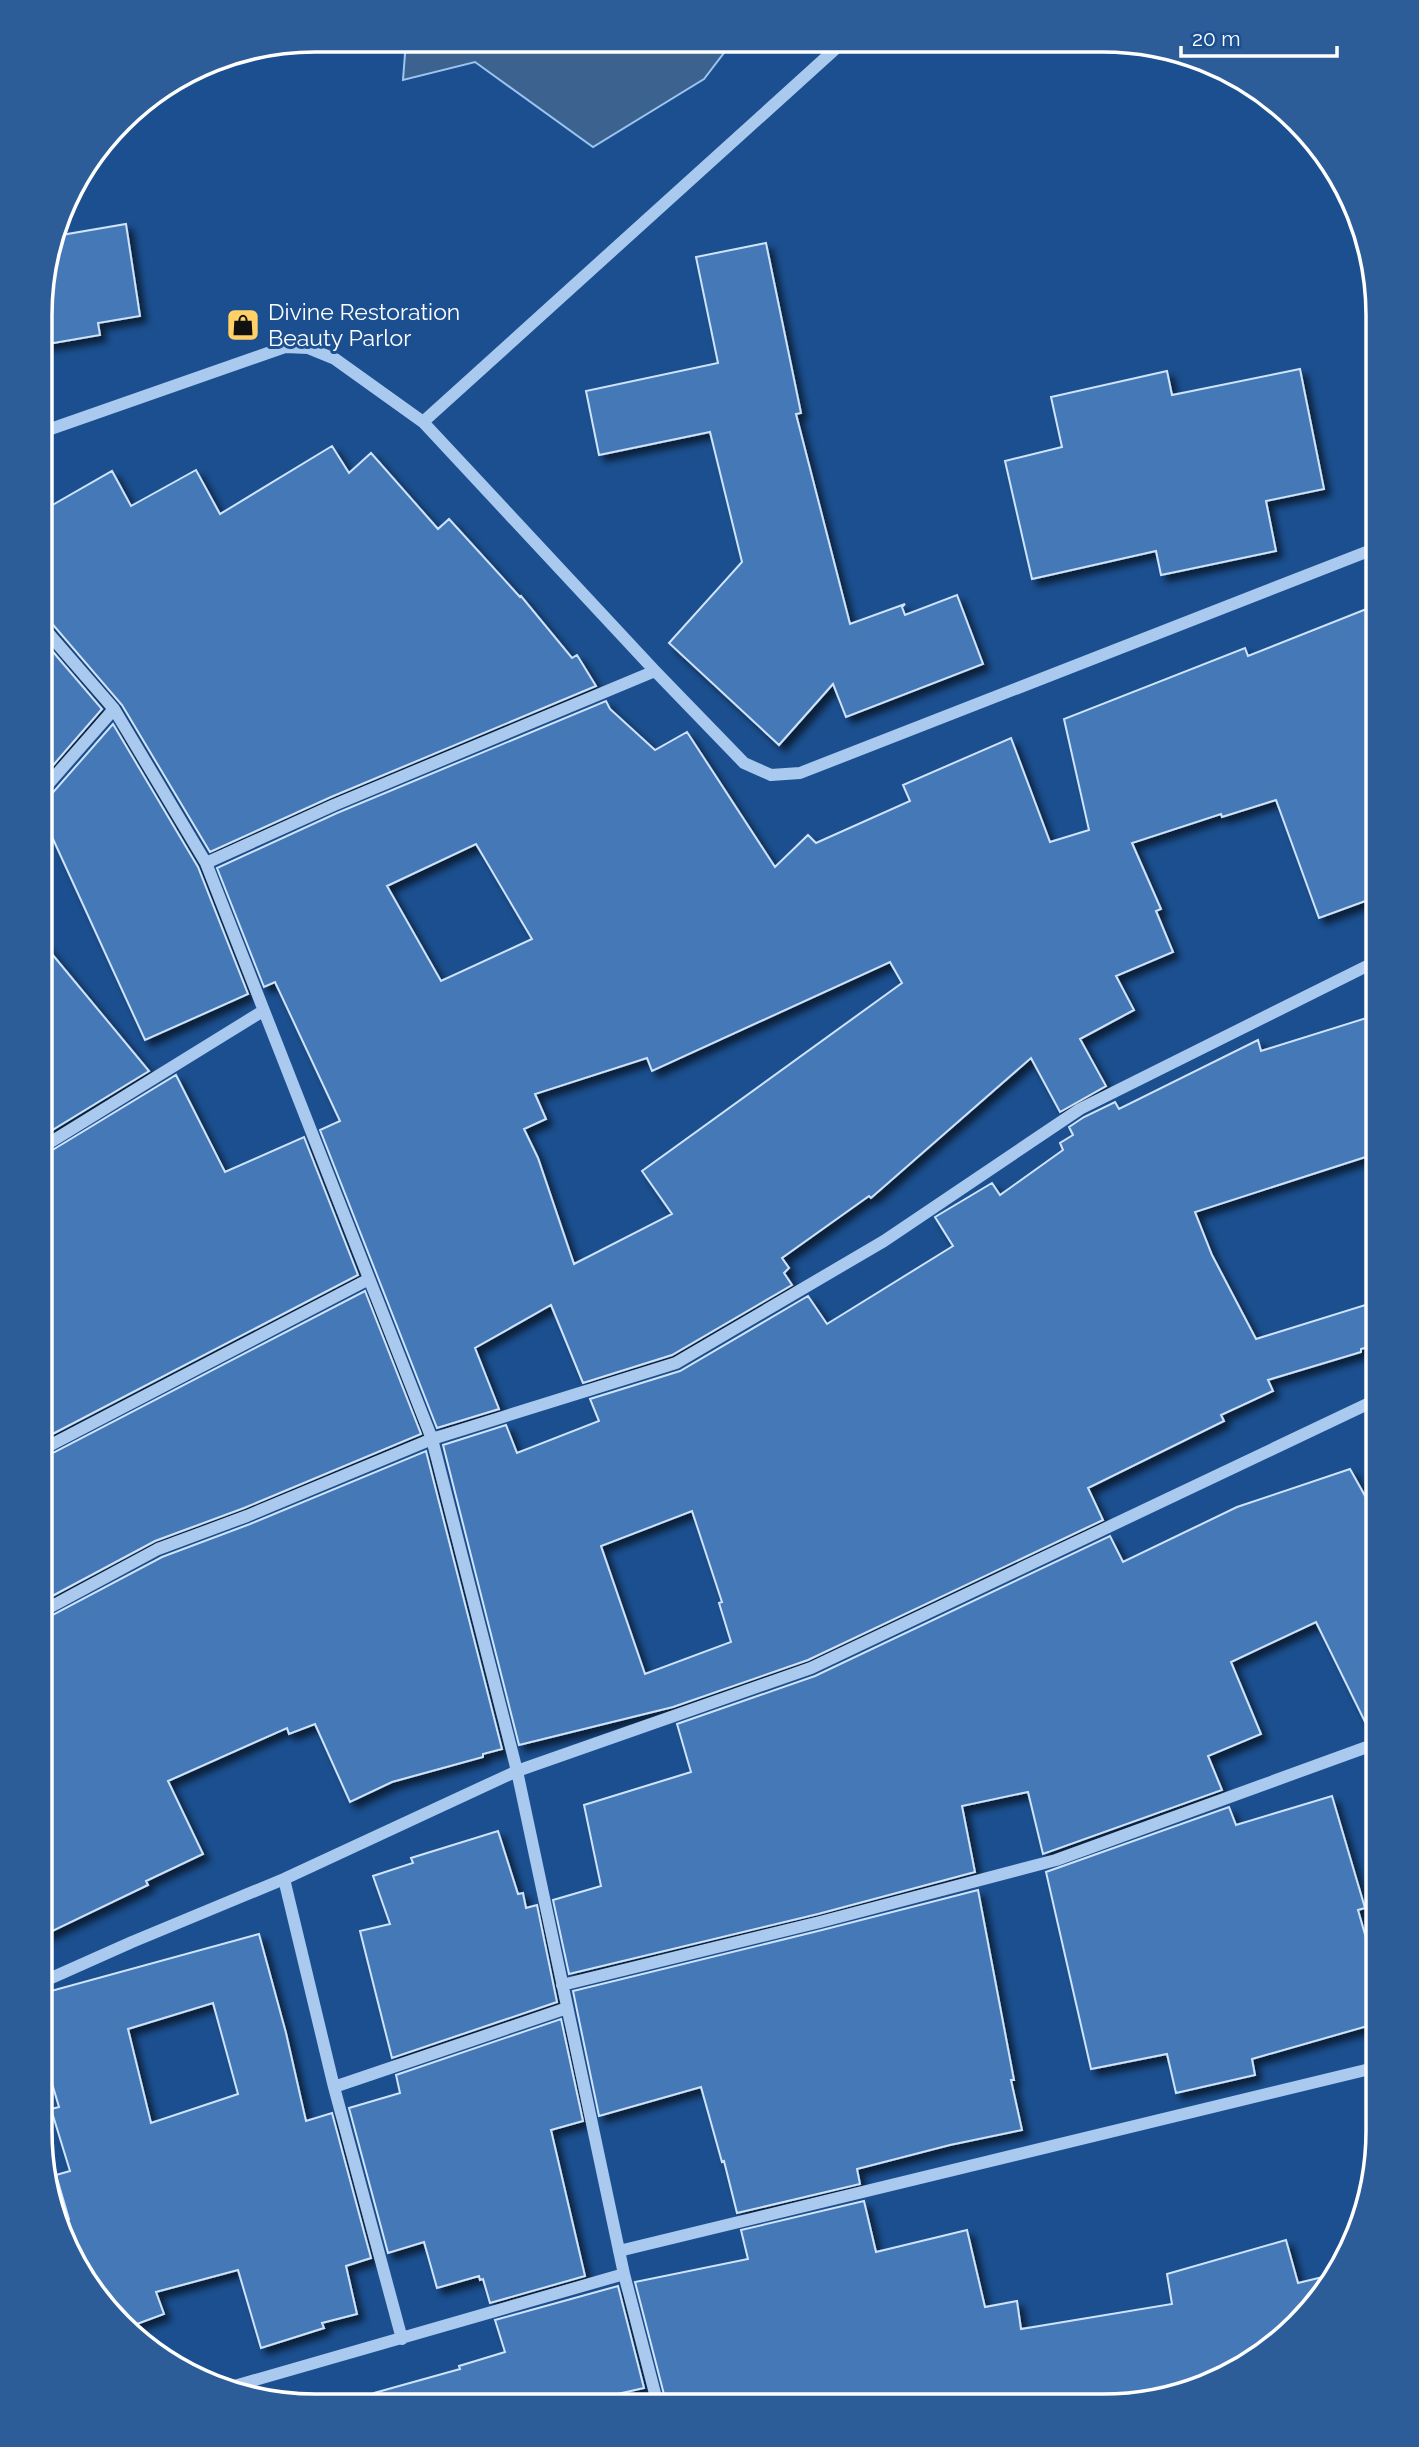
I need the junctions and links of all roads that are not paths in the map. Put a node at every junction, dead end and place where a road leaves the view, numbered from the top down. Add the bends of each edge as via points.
1 (832, 52) edge
2 (423, 422) junction
3 (52, 429) edge
4 (1366, 552) edge
5 (52, 638) edge
6 (655, 671) junction
7 (114, 709) junction
8 (52, 780) edge
9 (206, 863) junction
10 (1366, 966) edge
11 (263, 1011) junction
12 (52, 1141) edge
13 (369, 1279) junction
14 (1366, 1405) edge
15 (432, 1439) junction
16 (52, 1444) edge
17 (52, 1606) edge
18 (1366, 1747) edge
19 (517, 1771) junction
20 (284, 1879) junction
21 (52, 1978) edge
22 (562, 1985) junction
23 (567, 2008) junction
24 (1366, 2070) edge
25 (334, 2087) junction
26 (619, 2251) junction
27 (624, 2274) junction
28 (402, 2339) junction
29 (241, 2384) edge
30 (655, 2394) edge

1 - 2 street
2 - 3 street via 335,359 308,348 285,347
2 - 6 street
4 - 6 street via 800,773 771,775 744,763
5 - 7 street
6 - 9 street
7 - 8 street
7 - 9 street
9 - 11 street
10 - 15 street via 1080,1109 884,1241 676,1363
11 - 12 street
11 - 13 street
13 - 15 street
13 - 16 street
14 - 19 street via 811,1668
15 - 17 street via 158,1549
15 - 19 street
18 - 22 street via 1056,1860
19 - 20 street
19 - 22 street
20 - 21 street
20 - 25 street
22 - 23 street
23 - 25 street
23 - 26 street
24 - 26 street
25 - 28 street
26 - 27 street
27 - 28 street
27 - 30 street
28 - 29 street

